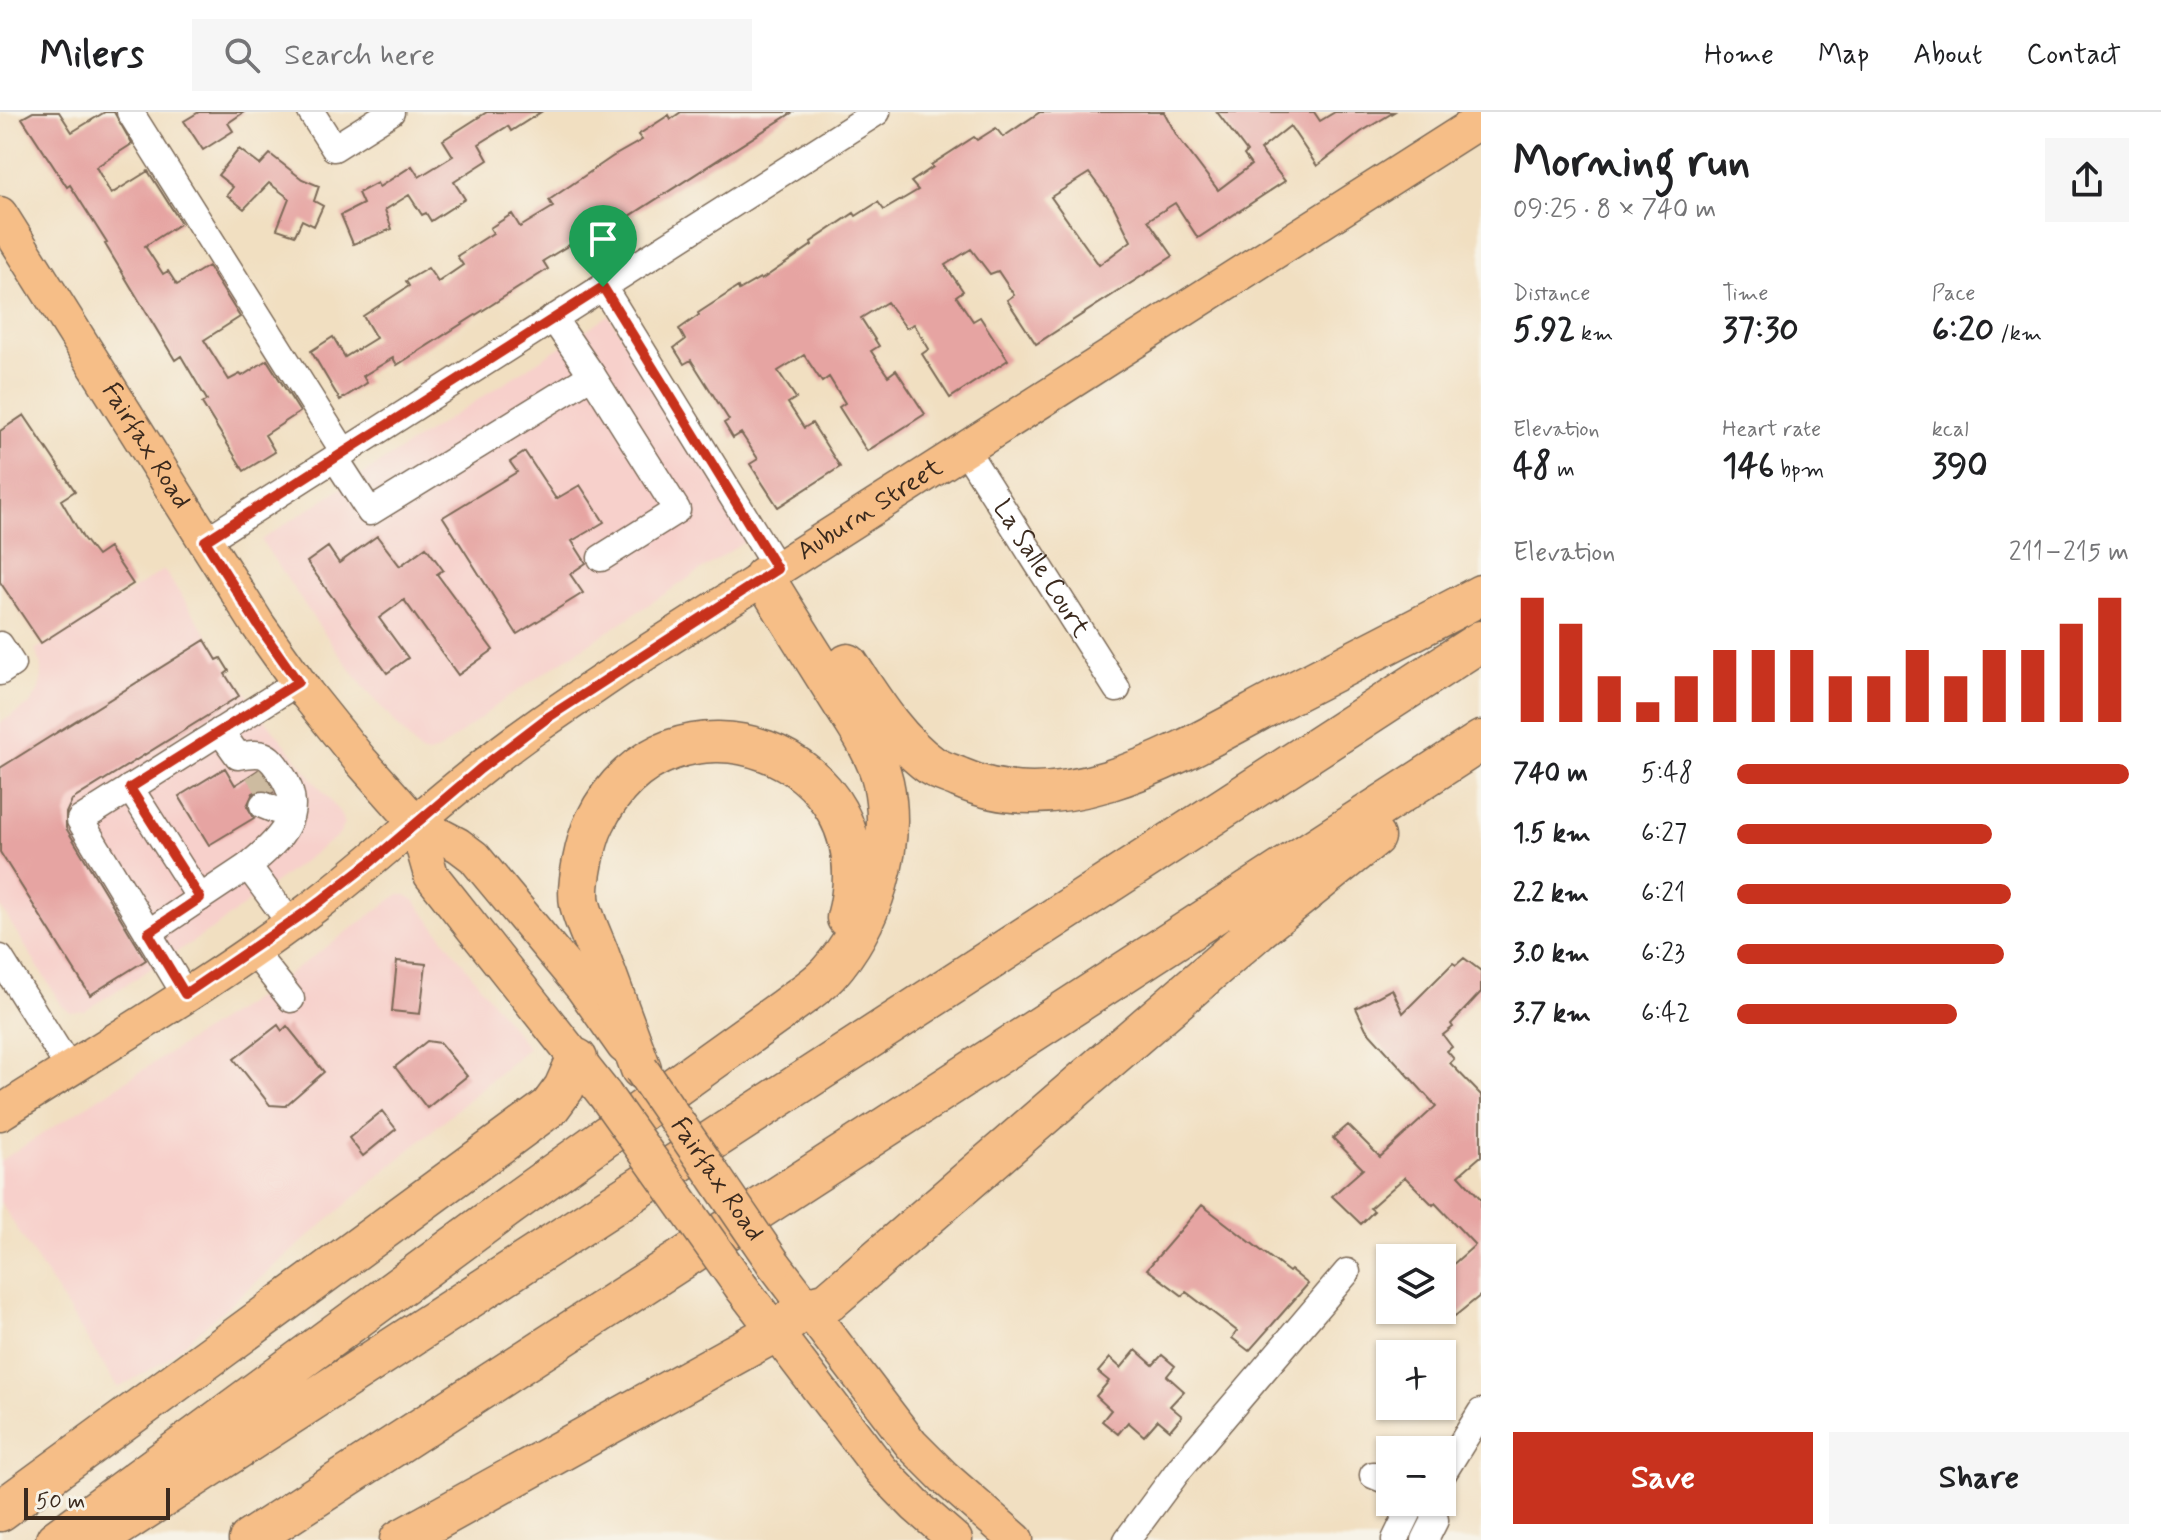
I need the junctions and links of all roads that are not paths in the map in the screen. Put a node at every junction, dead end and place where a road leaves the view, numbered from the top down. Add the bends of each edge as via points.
1 (130, 112) edge
2 (311, 112) edge
3 (391, 112) edge
4 (877, 112) edge
5 (1481, 120) edge
6 (0, 214) edge
7 (603, 287) junction
8 (553, 318) junction
9 (592, 375) junction
10 (965, 449) junction
11 (339, 455) junction
12 (205, 541) junction
13 (601, 558) dead end
14 (775, 570) junction
15 (1481, 595) edge
16 (1481, 641) edge
17 (298, 682) junction
18 (1117, 689) dead end
19 (220, 731) junction
20 (1481, 741) edge
21 (1481, 759) edge
22 (130, 788) junction
23 (416, 823) junction
24 (248, 866) junction
25 (200, 898) junction
26 (290, 923) junction
27 (148, 933) junction
28 (252, 950) junction
29 (0, 958) edge
30 (185, 994) junction
31 (291, 999) dead end
32 (785, 1008) junction
33 (577, 1059) junction
34 (69, 1068) junction
35 (641, 1069) junction
36 (0, 1113) edge
37 (1347, 1272) dead end
38 (790, 1320) junction
39 (1481, 1412) edge
40 (1456, 1452) edge
41 (0, 1511) edge
42 (1407, 1516) edge
43 (1434, 1516) edge
44 (56, 1540) edge
45 (97, 1540) edge
46 (249, 1540) edge
47 (400, 1540) edge
48 (955, 1540) edge
49 (1016, 1540) edge
50 (1127, 1540) edge
51 (1395, 1540) edge
52 (1425, 1540) edge

1 - 11 street
2 - 3 street via 334,148
4 - 7 street
5 - 10 main road, Auburn Street
6 - 12 main road, Fairfax Road
7 - 8 street
7 - 14 street
8 - 9 street
8 - 11 street
9 - 11 street via 370,512
9 - 13 street via 677,510
10 - 14 main road, Auburn Street
10 - 18 street, La Salle Court
11 - 12 street
12 - 17 main road, Fairfax Road
14 - 15 highway via 903,740 934,767 977,786 1017,793 1092,786 1157,763
14 - 23 main road, Auburn Street via 547,718
14 - 32 highway via 883,780 887,818 883,862 850,944 827,975
16 - 45 highway
17 - 19 street
17 - 23 main road, Fairfax Road
19 - 22 street
19 - 24 street via 247,768 256,753 270,757 294,803 275,810 276,844
20 - 46 highway
21 - 38 highway via 1258,930 828,1302
22 - 25 street
22 - 27 street via 80,820
23 - 26 main road, Auburn Street
23 - 33 main road, Fairfax Road via 431,875
23 - 35 main road, Fairfax Road via 474,857 583,988
24 - 25 street
24 - 26 street
25 - 27 street
26 - 28 main road, Auburn Street
27 - 30 street
28 - 30 main road, Auburn Street
28 - 31 street
29 - 34 street
30 - 34 main road, Auburn Street
32 - 35 highway via 832,948 848,917 855,878 841,815 816,783 785,759 751,746 710,741 668,750 606,798 586,840 580,902
32 - 44 highway
33 - 38 main road, Fairfax Road, bridge via 742,1288
33 - 41 highway via 550,1107
34 - 36 main road, Auburn Street
35 - 38 main road, Fairfax Road, bridge via 774,1264
37 - 50 street via 1181,1467
38 - 47 highway
38 - 48 main road, Fairfax Road via 881,1470
38 - 49 main road, Fairfax Road via 944,1477
39 - 40 street
42 - 51 street
43 - 52 street

